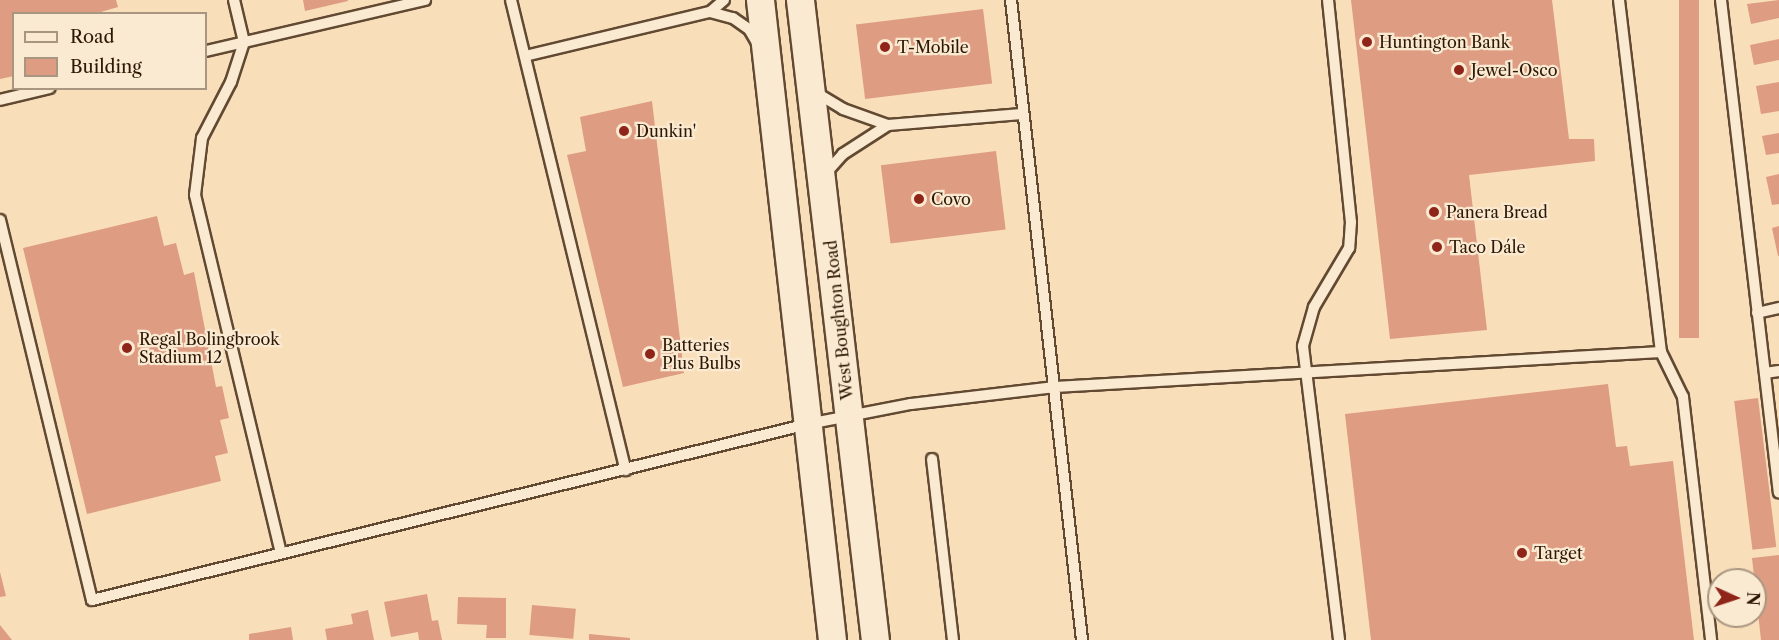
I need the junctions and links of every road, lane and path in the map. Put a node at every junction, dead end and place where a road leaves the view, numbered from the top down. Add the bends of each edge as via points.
1 (234, 0) edge
2 (425, 0) edge
3 (512, 0) edge
4 (724, 0) edge
5 (759, 0) edge
6 (800, 0) edge
7 (1011, 0) edge
8 (1328, 0) edge
9 (1619, 0) edge
10 (1721, 0) edge
11 (710, 12) junction
12 (244, 42) junction
13 (207, 51) edge
14 (525, 56) junction
15 (768, 62) junction
16 (809, 89) junction
17 (42, 90) edge
18 (0, 100) edge
19 (1023, 114) junction
20 (888, 125) junction
21 (823, 176) junction
22 (0, 220) edge
23 (1779, 308) edge
24 (1757, 313) junction
25 (1661, 352) junction
26 (1305, 371) junction
27 (1779, 371) edge
28 (1765, 373) junction
29 (1055, 387) junction
30 (849, 416) junction
31 (808, 424) junction
32 (932, 459) dead end
33 (1777, 464) edge
34 (626, 470) junction
35 (1779, 493) edge
36 (281, 553) junction
37 (832, 640) edge
38 (875, 640) edge
39 (952, 640) edge
40 (1082, 640) edge
41 (1339, 640) edge
42 (1711, 640) edge

1 - 12 lane
2 - 12 lane
3 - 14 lane
4 - 11 lane
5 - 15 main road
6 - 16 main road, West Boughton Road
7 - 19 lane
8 - 26 lane via 1351,222 1349,248 1306,326
9 - 25 lane
10 - 24 lane
11 - 14 lane
11 - 15 lane via 733,18 749,29
12 - 13 lane
12 - 36 lane via 231,82 202,138 195,195
14 - 34 lane
15 - 31 main road
16 - 20 lane via 843,109
16 - 21 main road, West Boughton Road
17 - 18 lane
19 - 20 lane
19 - 29 lane
20 - 21 lane via 843,154
21 - 30 main road, West Boughton Road
22 - 36 lane via 92,600
23 - 24 lane
24 - 28 lane
25 - 26 lane
25 - 42 lane via 1683,397
26 - 29 lane
26 - 41 lane
27 - 28 lane
28 - 33 lane
29 - 30 lane via 911,404
29 - 40 lane
30 - 31 lane
30 - 38 main road, West Boughton Road
31 - 34 lane
31 - 37 main road
32 - 39 lane
33 - 35 lane
34 - 36 lane

